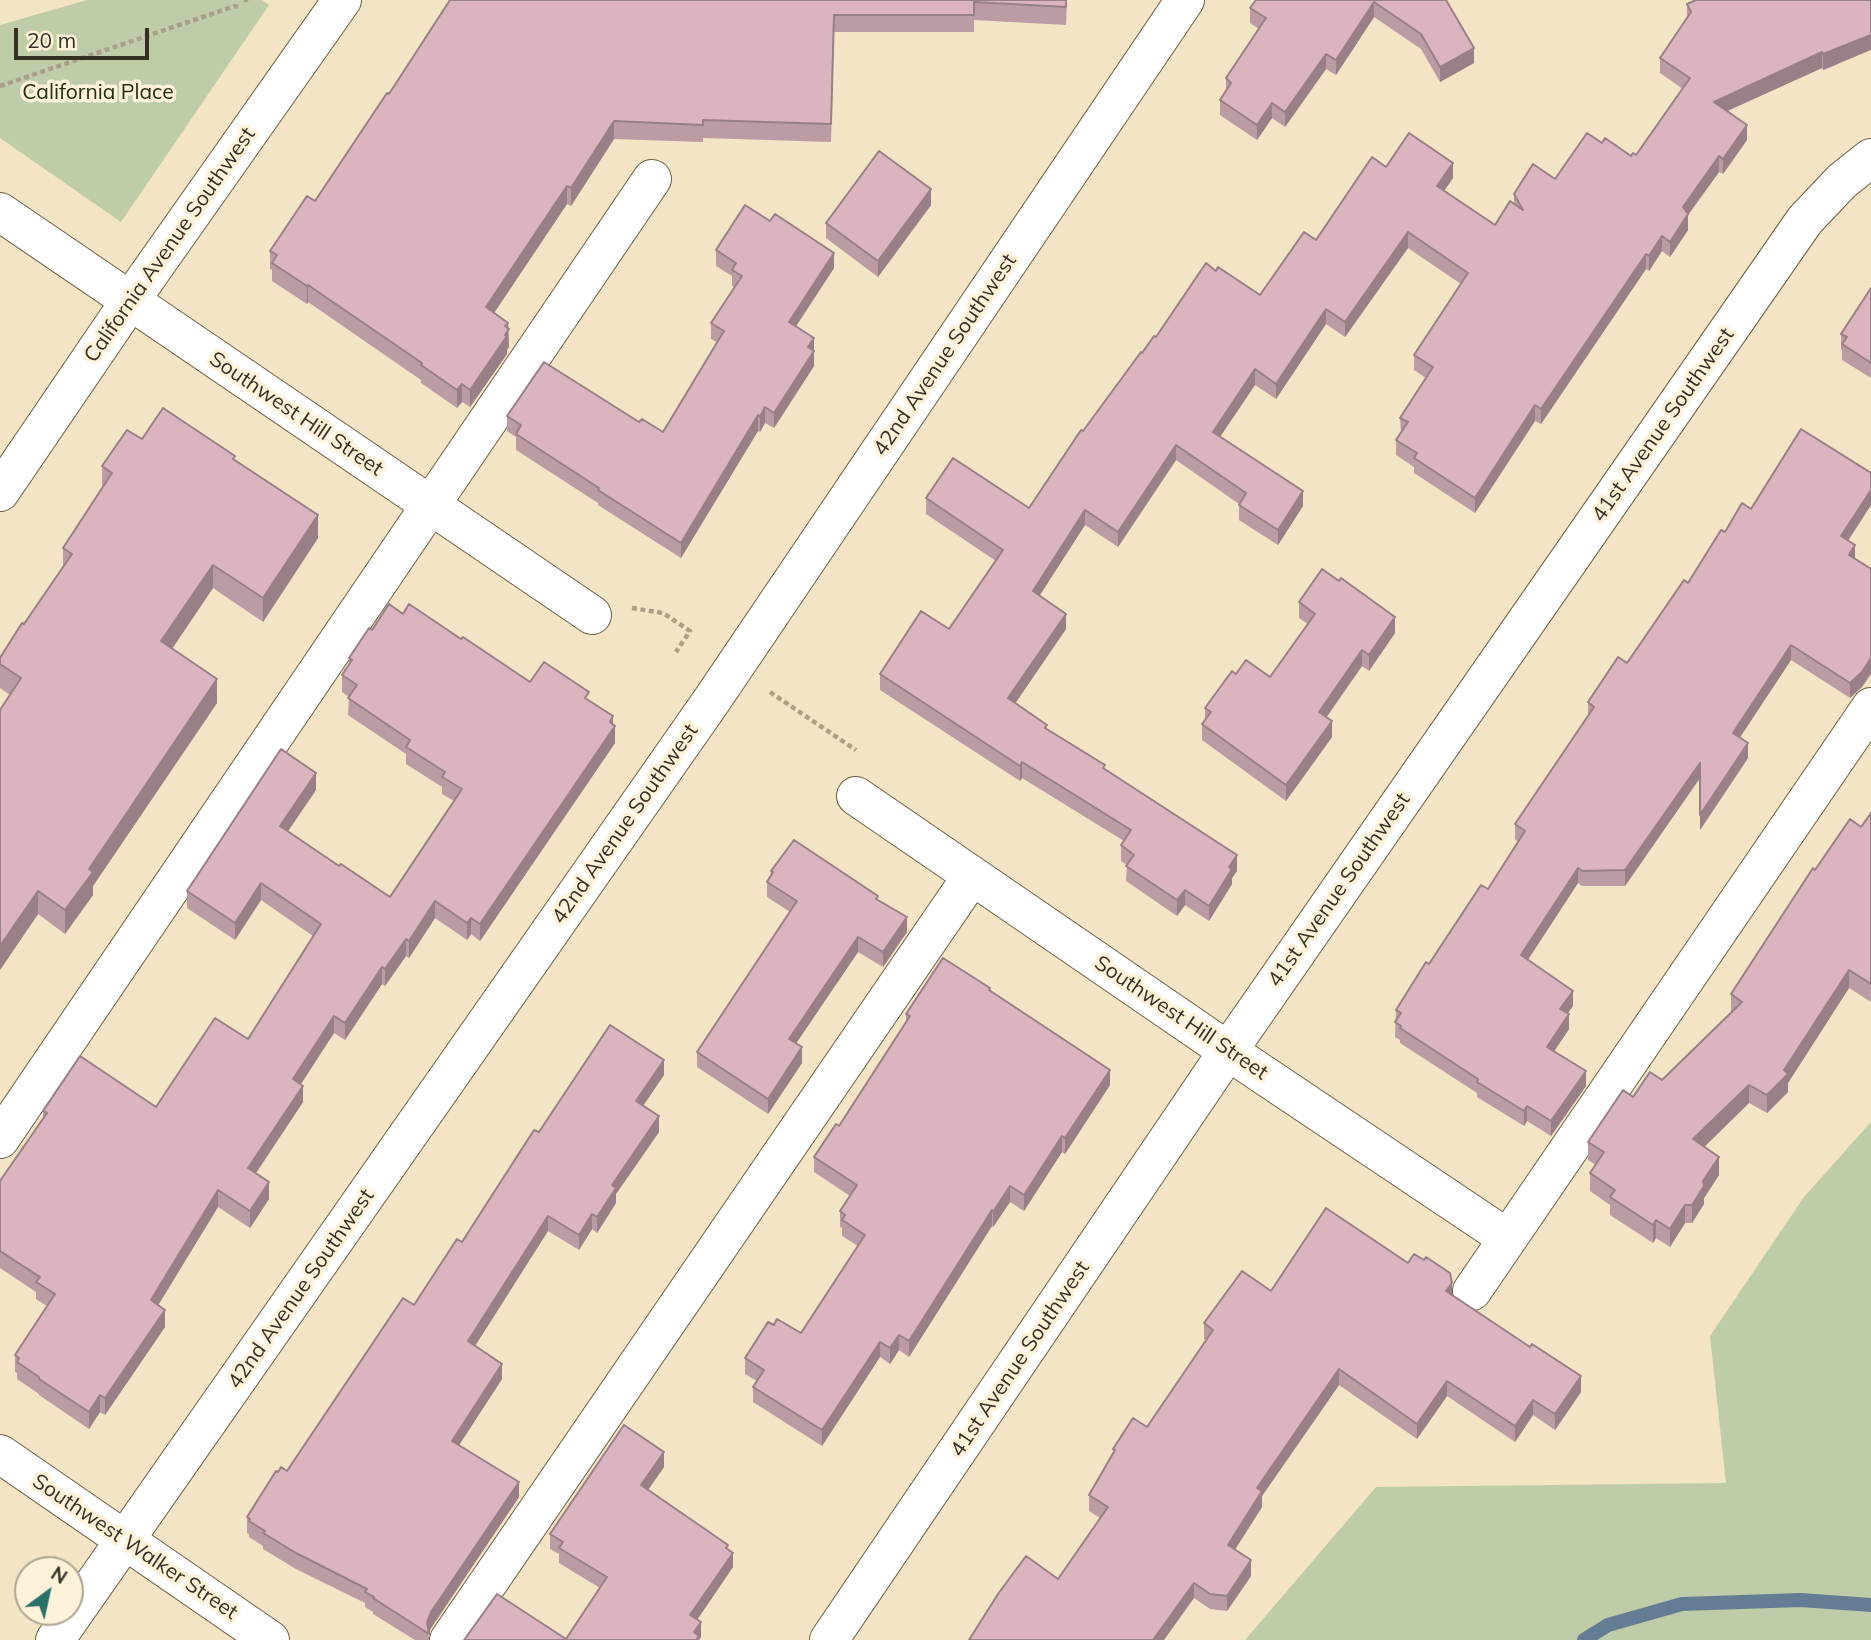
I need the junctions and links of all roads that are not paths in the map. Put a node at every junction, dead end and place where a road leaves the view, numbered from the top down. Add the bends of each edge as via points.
1 (342, 0) edge
2 (1185, 0) edge
3 (1870, 160) edge
4 (652, 179) dead end
5 (0, 212) edge
6 (130, 301) junction
7 (0, 492) edge
8 (431, 506) junction
9 (608, 611) road end
10 (1871, 707) edge
11 (856, 796) dead end
12 (972, 876) junction
13 (1228, 1051) junction
14 (0, 1139) edge
15 (1507, 1238) junction
16 (1472, 1291) dead end
17 (0, 1454) edge
18 (125, 1540) junction
19 (55, 1640) edge
20 (270, 1640) edge
21 (449, 1640) edge
22 (829, 1640) edge

1 - 6 street, California Avenue Southwest
2 - 18 street, 42nd Avenue Southwest via 712,700
3 - 13 street, 41st Avenue Southwest via 1842,181 1805,220
4 - 8 street
5 - 6 street, Southwest Hill Street
6 - 7 street, California Avenue Southwest
6 - 8 street, Southwest Hill Street
8 - 9 street, Southwest Hill Street
8 - 14 street
10 - 15 street
11 - 12 street, Southwest Hill Street
12 - 13 street, Southwest Hill Street
12 - 21 street
13 - 15 street, Southwest Hill Street
13 - 22 street, 41st Avenue Southwest
15 - 16 street
17 - 18 street, Southwest Walker Street
18 - 19 street, 42nd Avenue Southwest
18 - 20 street, Southwest Walker Street

